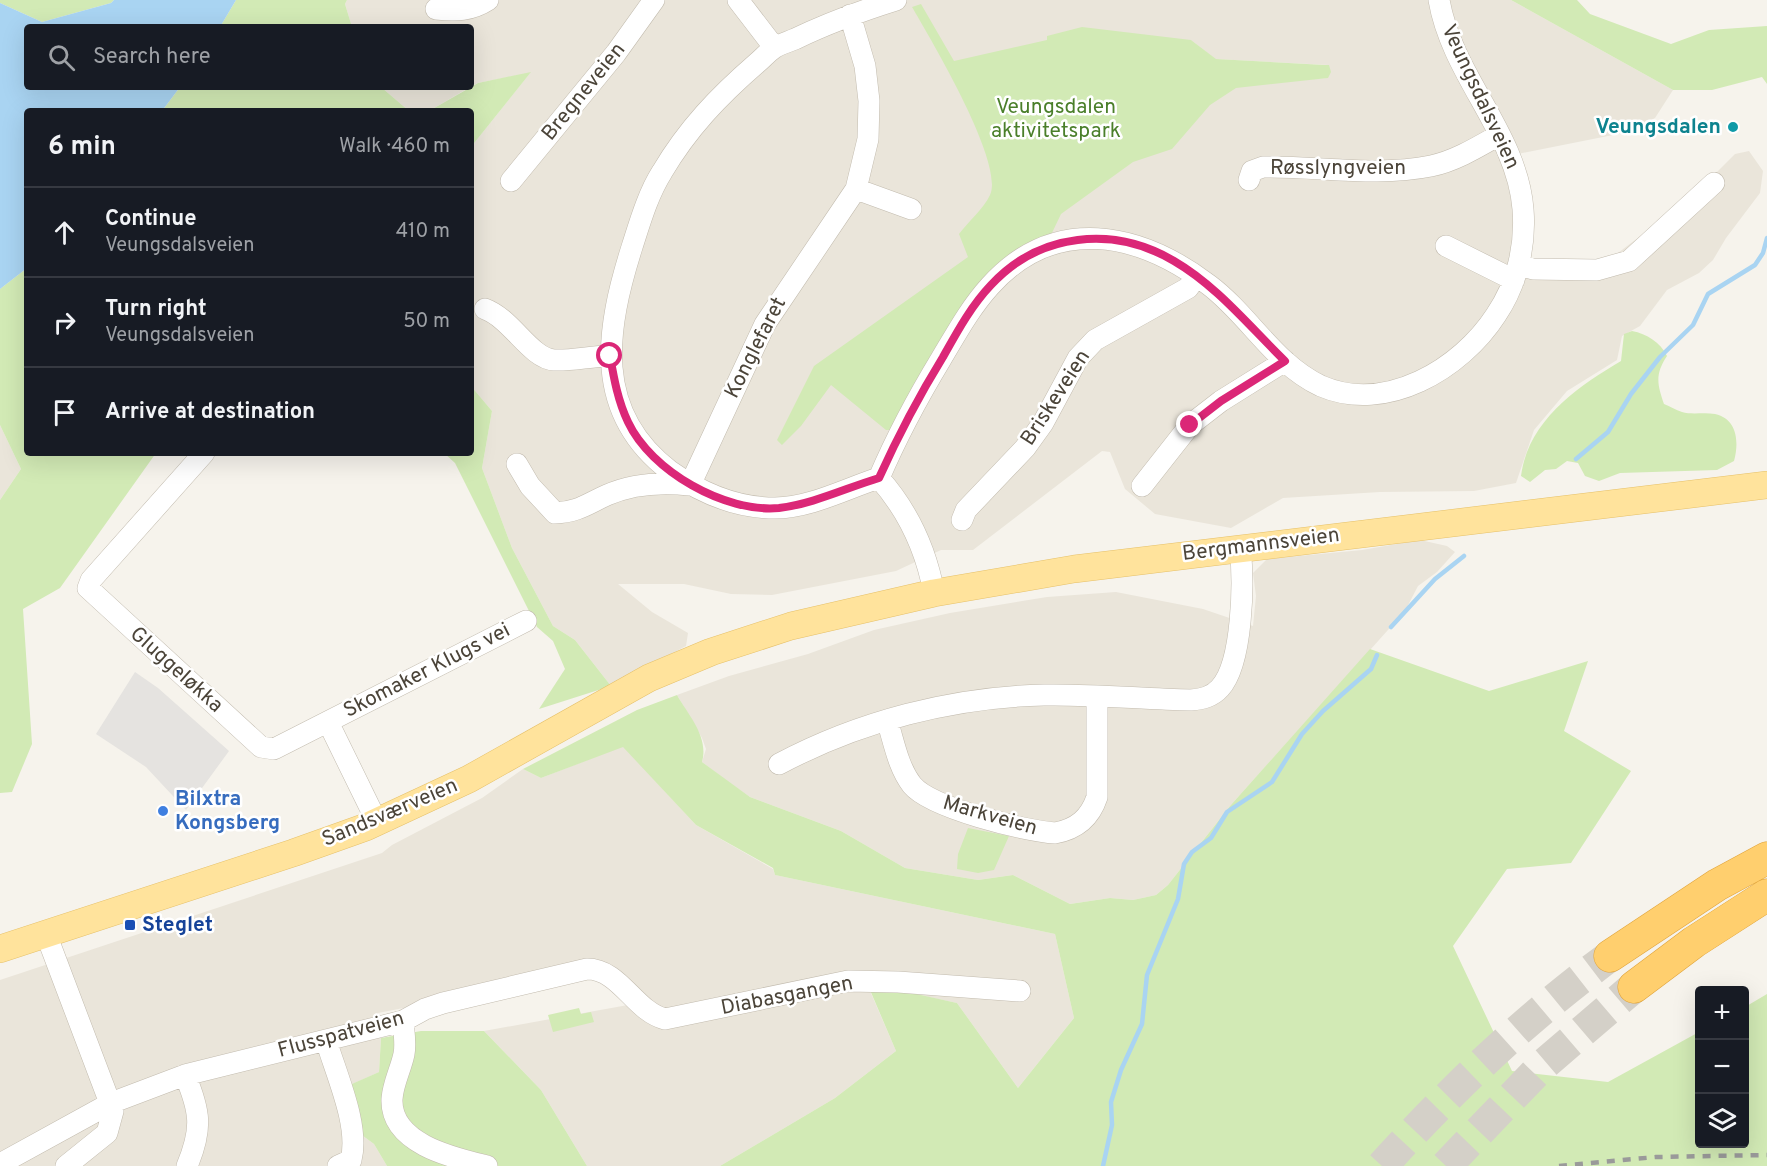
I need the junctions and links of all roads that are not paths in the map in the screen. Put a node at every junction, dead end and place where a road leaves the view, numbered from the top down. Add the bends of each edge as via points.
1 (488, 0) edge
2 (654, 0) edge
3 (738, 0) edge
4 (896, 0) edge
5 (1439, 0) edge
6 (436, 9) dead end
7 (850, 15) junction
8 (774, 47) junction
9 (1499, 135) junction
10 (1249, 180) dead end
11 (511, 181) dead end
12 (1714, 183) dead end
13 (856, 189) junction
14 (911, 209) dead end
15 (1446, 246) dead end
16 (1517, 272) junction
17 (1196, 277) junction
18 (485, 309) dead end
19 (610, 356) junction
20 (1285, 361) junction
21 (201, 456) edge
22 (517, 464) dead end
23 (879, 478) junction
24 (690, 485) junction
25 (1767, 485) edge
26 (1142, 486) dead end
27 (962, 520) dead end
28 (1240, 548) junction
29 (934, 593) junction
30 (526, 621) dead end
31 (760, 634) joint
32 (1097, 697) junction
33 (887, 720) junction
34 (328, 722) junction
35 (779, 764) dead end
36 (377, 822) junction
37 (1767, 858) edge
38 (1767, 895) edge
39 (46, 934) junction
40 (0, 949) edge
41 (1610, 956) tunnel mouth
42 (607, 974) joint
43 (1634, 987) tunnel mouth
44 (1020, 991) dead end
45 (403, 1022) junction
46 (326, 1040) junction
47 (185, 1075) junction
48 (111, 1102) junction
49 (0, 1164) edge
50 (66, 1166) edge
51 (187, 1166) edge
52 (338, 1166) edge
53 (487, 1166) edge

1 - 6 street via 475,8
2 - 11 street, Bregneveien via 616,53
3 - 8 street
4 - 7 street
5 - 9 street, Veungsdalsveien via 1447,34 1462,69
7 - 8 street
7 - 13 street, Konglefaret via 865,66 869,101 868,139
8 - 19 street via 723,91 661,173 621,284 610,334
9 - 10 street, Røsslyngveien via 1432,166 1379,171 1263,167 1252,171
9 - 16 street, Veungsdalsveien via 1520,189 1524,232
12 - 16 street via 1629,261 1597,270
13 - 14 street
13 - 24 street, Konglefaret via 765,324
15 - 16 street
16 - 20 street, Veungsdalsveien via 1496,316 1479,336 1452,360 1411,385 1382,394 1338,392 1306,378
17 - 20 street, Veungsdalsveien via 1211,286
17 - 23 street, Veungsdalsveien via 1150,249 1103,238 1059,242 1020,261 978,300 921,392
17 - 27 street, Briskeveien via 1188,288 1095,340 1078,358 1037,432 978,496
18 - 19 street via 499,314 537,354 553,360
19 - 24 street via 628,423 658,461
20 - 26 street via 1190,425
21 - 34 street, Gluggeløkka via 88,588 261,747 274,749
22 - 24 street via 530,486 555,513 574,512 608,494 647,483
23 - 24 street via 777,508 733,503
23 - 29 street via 895,495 921,542
25 - 28 main road, Bergmannsveien
28 - 29 main road, Bergmannsveien via 1074,569
28 - 32 street via 1242,612 1232,663 1220,689 1201,699
29 - 31 main road, Bergmannsveien
30 - 34 street, Skomaker Klugs vei
31 - 36 main road, Sandsværveien via 631,687 469,779
32 - 33 street via 1006,697 943,706
32 - 33 street, Markveien via 1097,797 1094,808 1082,821 1065,831 961,810 920,793 902,767
33 - 35 street
34 - 36 street
36 - 39 main road, Sandsværveien via 293,854
37 - 41 highway via 1717,885
38 - 43 highway
39 - 40 main road, Sandsværveien
39 - 48 street
42 - 44 street, Diabasgangen via 645,1009 665,1019 848,981
42 - 45 street, Flusspatveien via 594,969 578,970 443,1003
45 - 46 street, Flusspatveien
45 - 53 street via 404,1053 392,1099 398,1122 425,1145 453,1158
46 - 47 street, Flusspatveien
46 - 52 street via 355,1146 351,1160
47 - 48 street, Flusspatveien
47 - 51 street via 199,1118
48 - 49 street, Flusspatveien
48 - 50 street via 113,1112 107,1133

